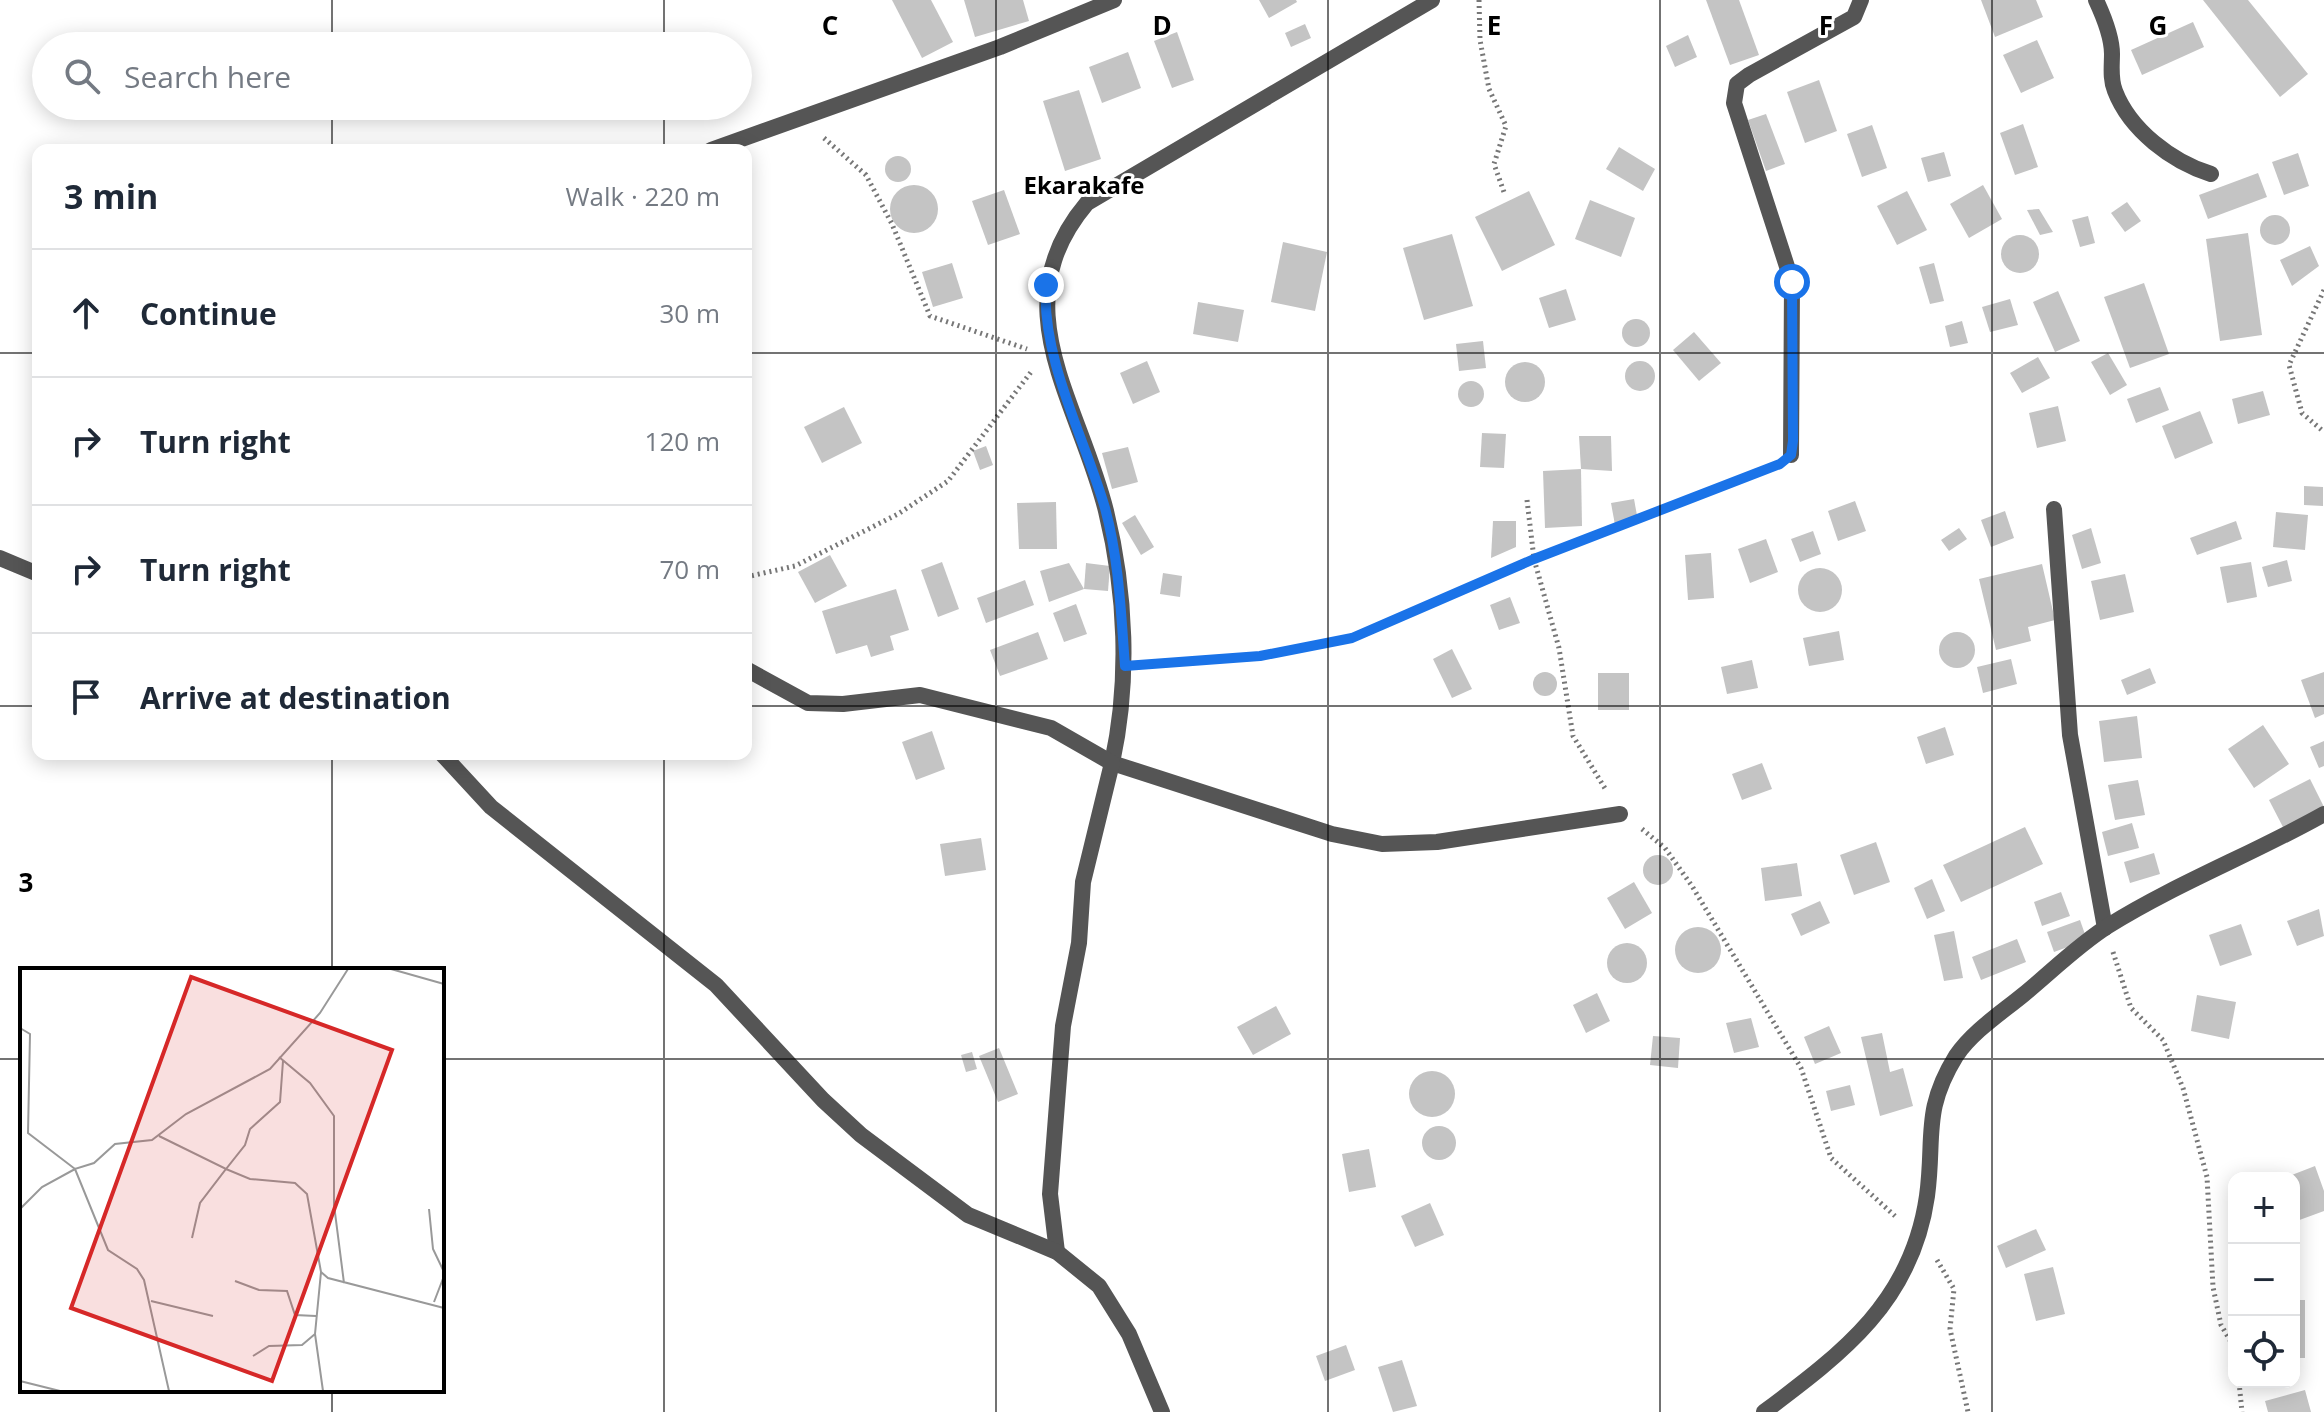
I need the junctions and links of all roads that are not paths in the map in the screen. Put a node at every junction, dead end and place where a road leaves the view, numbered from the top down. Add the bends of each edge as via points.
1 (1114, 0) edge
2 (1432, 0) edge
3 (1861, 0) edge
4 (2096, 0) edge
5 (729, 144) edge
6 (2211, 174) dead end
7 (1791, 455) road end
8 (2054, 509) dead end
9 (0, 558) edge
10 (32, 571) edge
11 (752, 672) edge
12 (448, 760) edge
13 (1112, 763) junction
14 (1620, 814) road end
15 (2324, 814) edge
16 (2105, 928) junction
17 (1057, 1252) junction
18 (1162, 1412) edge
19 (1764, 1412) edge

1 - 5 street via 1000,47
2 - 13 street via 1087,203 1054,256 1046,285 1051,345 1106,511 1119,590 1125,666
3 - 7 street via 1854,17 1737,84 1734,103 1792,282
4 - 6 street via 2121,101 2154,143
8 - 16 street via 2070,735
9 - 10 street
11 - 13 street via 808,703 920,695 1051,728
12 - 17 street via 491,807 716,985 861,1135 968,1215
13 - 14 street via 1332,834 1382,844 1437,842
13 - 17 street via 1083,882 1079,943 1063,1026 1050,1194
15 - 16 street
16 - 19 street via 1959,1052 1937,1089 1920,1232 1898,1284 1849,1346
17 - 18 street via 1099,1286 1115,1308

